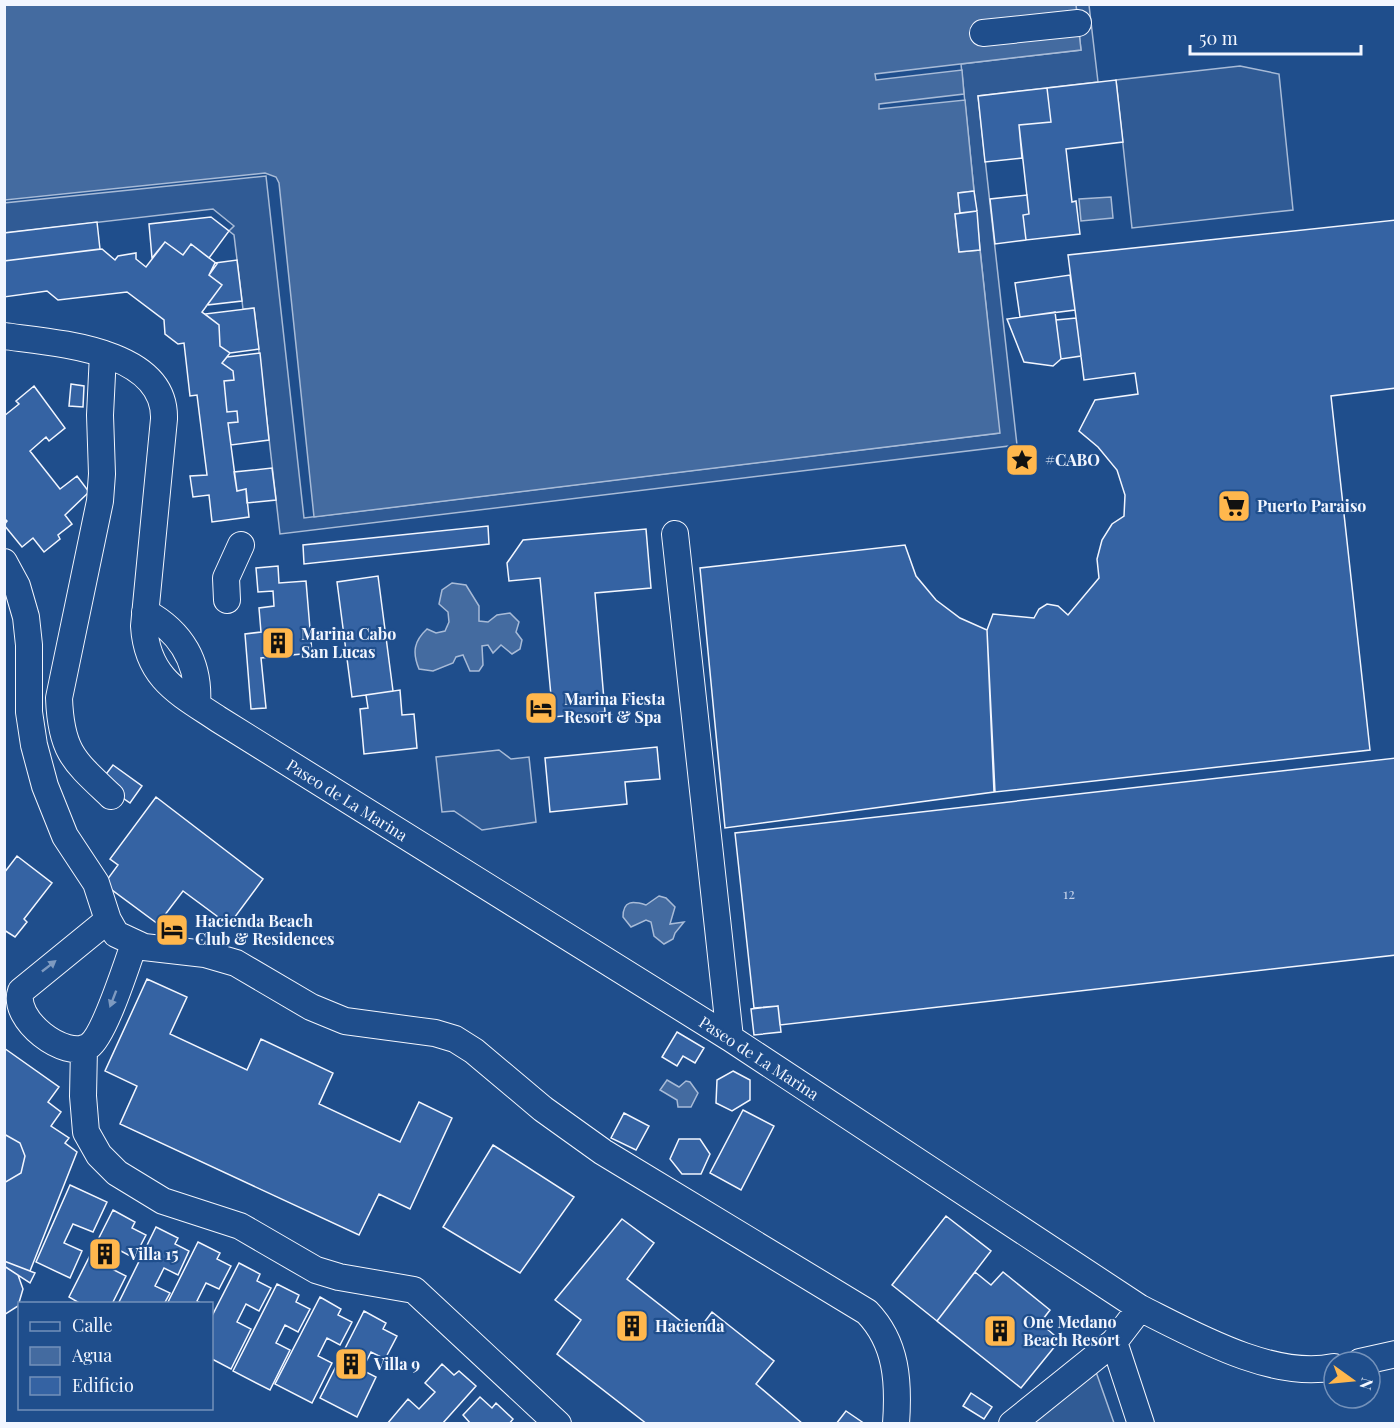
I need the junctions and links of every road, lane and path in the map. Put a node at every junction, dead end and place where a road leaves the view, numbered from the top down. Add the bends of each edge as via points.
1 (1078, 23) dead end
2 (982, 33) dead end
3 (4, 336) edge
4 (104, 354) junction
5 (675, 534) dead end
6 (240, 545) dead end
7 (4, 562) edge
8 (227, 600) dead end
9 (145, 612) junction
10 (197, 705) junction
11 (111, 796) dead end
12 (108, 920) junction
13 (134, 944) junction
14 (12, 1002) edge
15 (730, 1038) junction
16 (84, 1048) junction
17 (1140, 1308) junction
18 (1114, 1342) junction
19 (1322, 1368) edge
20 (558, 1424) edge
21 (896, 1424) edge
22 (1012, 1424) edge
23 (1141, 1424) edge

1 - 2 street
3 - 4 street, Paseo de La Marina
4 - 9 street, Paseo de La Marina via 143,374 159,392 164,405
4 - 11 street via 102,487 59,698 61,727 72,757
5 - 15 street
6 - 8 street via 226,578
7 - 12 street via 17,586 26,617 29,712 45,786 65,836 96,883
9 - 10 street, Paseo de La Marina via 149,658 163,679
9 - 10 street via 163,621 187,649 199,684
10 - 15 street, Paseo de La Marina
12 - 13 street via 116,934
14 -> 12 street via 29,982
13 -> 16 street via 100,1033
13 - 21 street via 205,954 236,963 311,1007 345,1021 435,1033 464,1043 543,1109 603,1152 867,1312 886,1336 893,1356
14 - 16 street via 42,1035 65,1046
15 - 17 street, Paseo de La Marina
16 - 20 street via 82,1096 86,1132 99,1155 117,1173 164,1201 240,1226 316,1270 414,1290
17 - 18 street
17 - 19 street, Paseo de La Marina via 1196,1337 1275,1366 1302,1371
18 - 22 street
18 - 23 street

